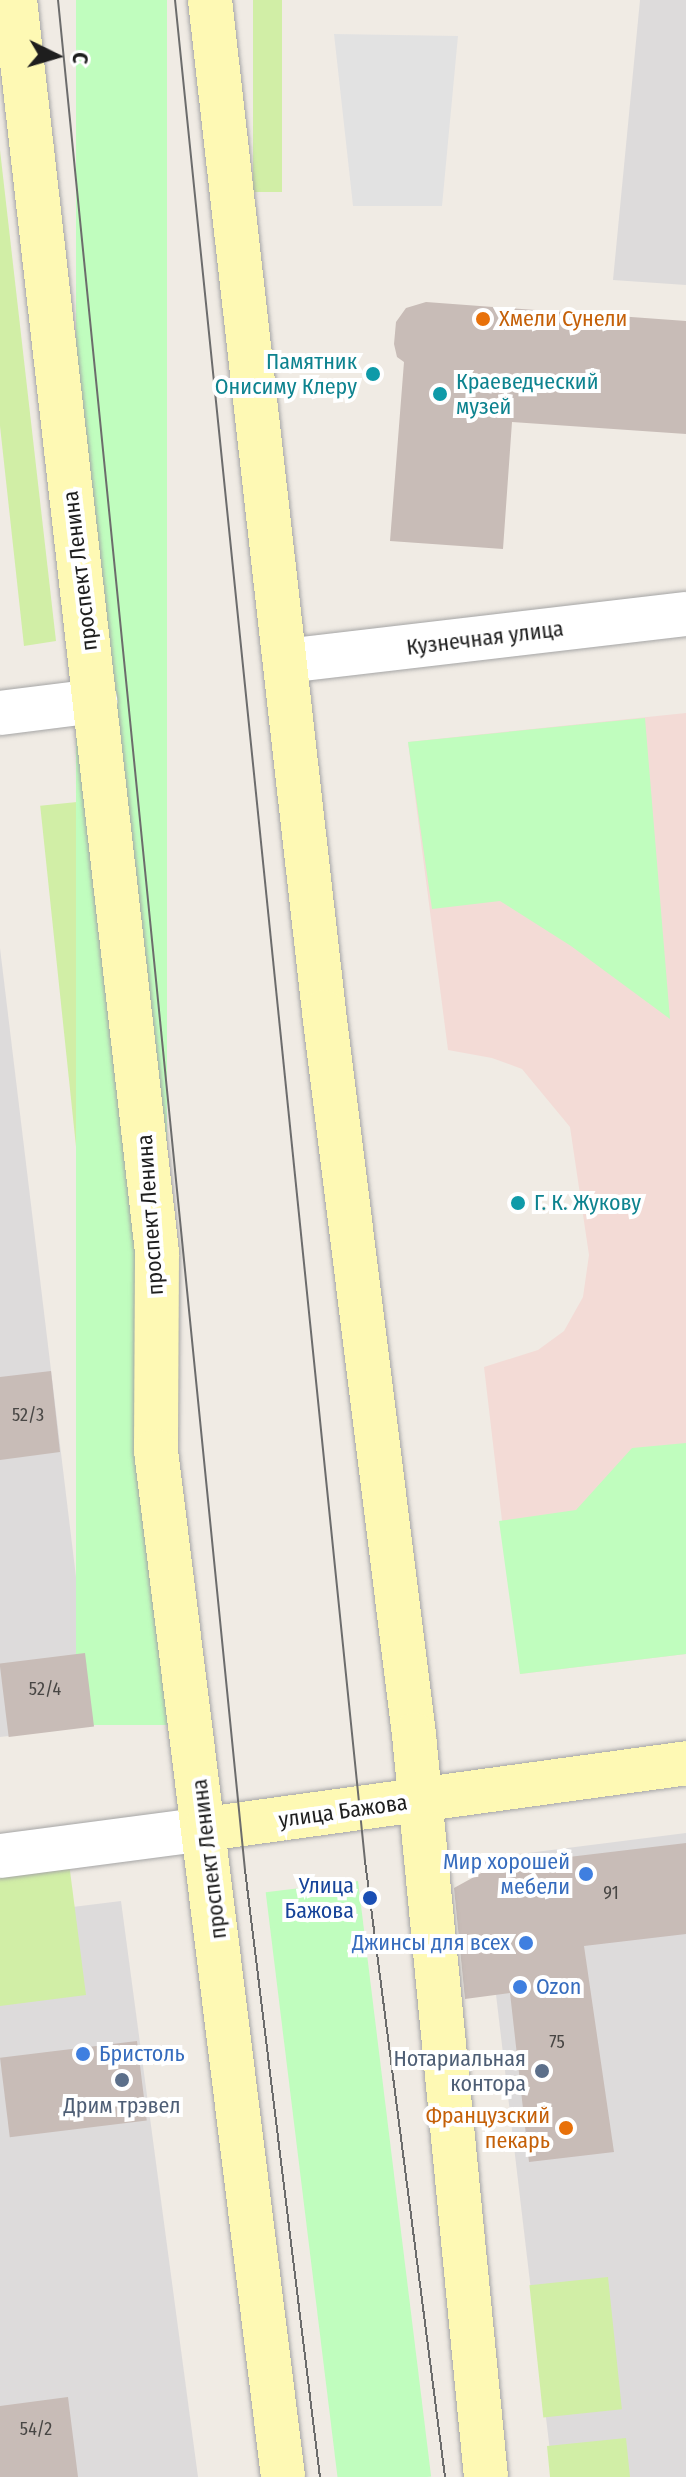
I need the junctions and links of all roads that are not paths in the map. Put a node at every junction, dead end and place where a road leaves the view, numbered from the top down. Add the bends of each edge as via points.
1 (15, 0) edge
2 (210, 0) edge
3 (686, 614) edge
4 (285, 661) junction
5 (95, 701) junction
6 (0, 713) edge
7 (686, 1763) edge
8 (419, 1800) junction
9 (206, 1829) junction
10 (0, 1856) edge
11 (283, 2477) edge
12 (486, 2477) edge

1 - 5 main road, проспект Ленина
2 - 4 main road
3 - 4 street, Кузнечная улица
4 - 8 main road
5 - 6 street
5 - 9 main road, проспект Ленина via 157,1253 156,1451
7 - 8 main road, улица Бажова
8 - 9 main road, улица Бажова
8 - 12 main road
9 - 10 street, улица Бажова
9 - 11 main road, проспект Ленина

